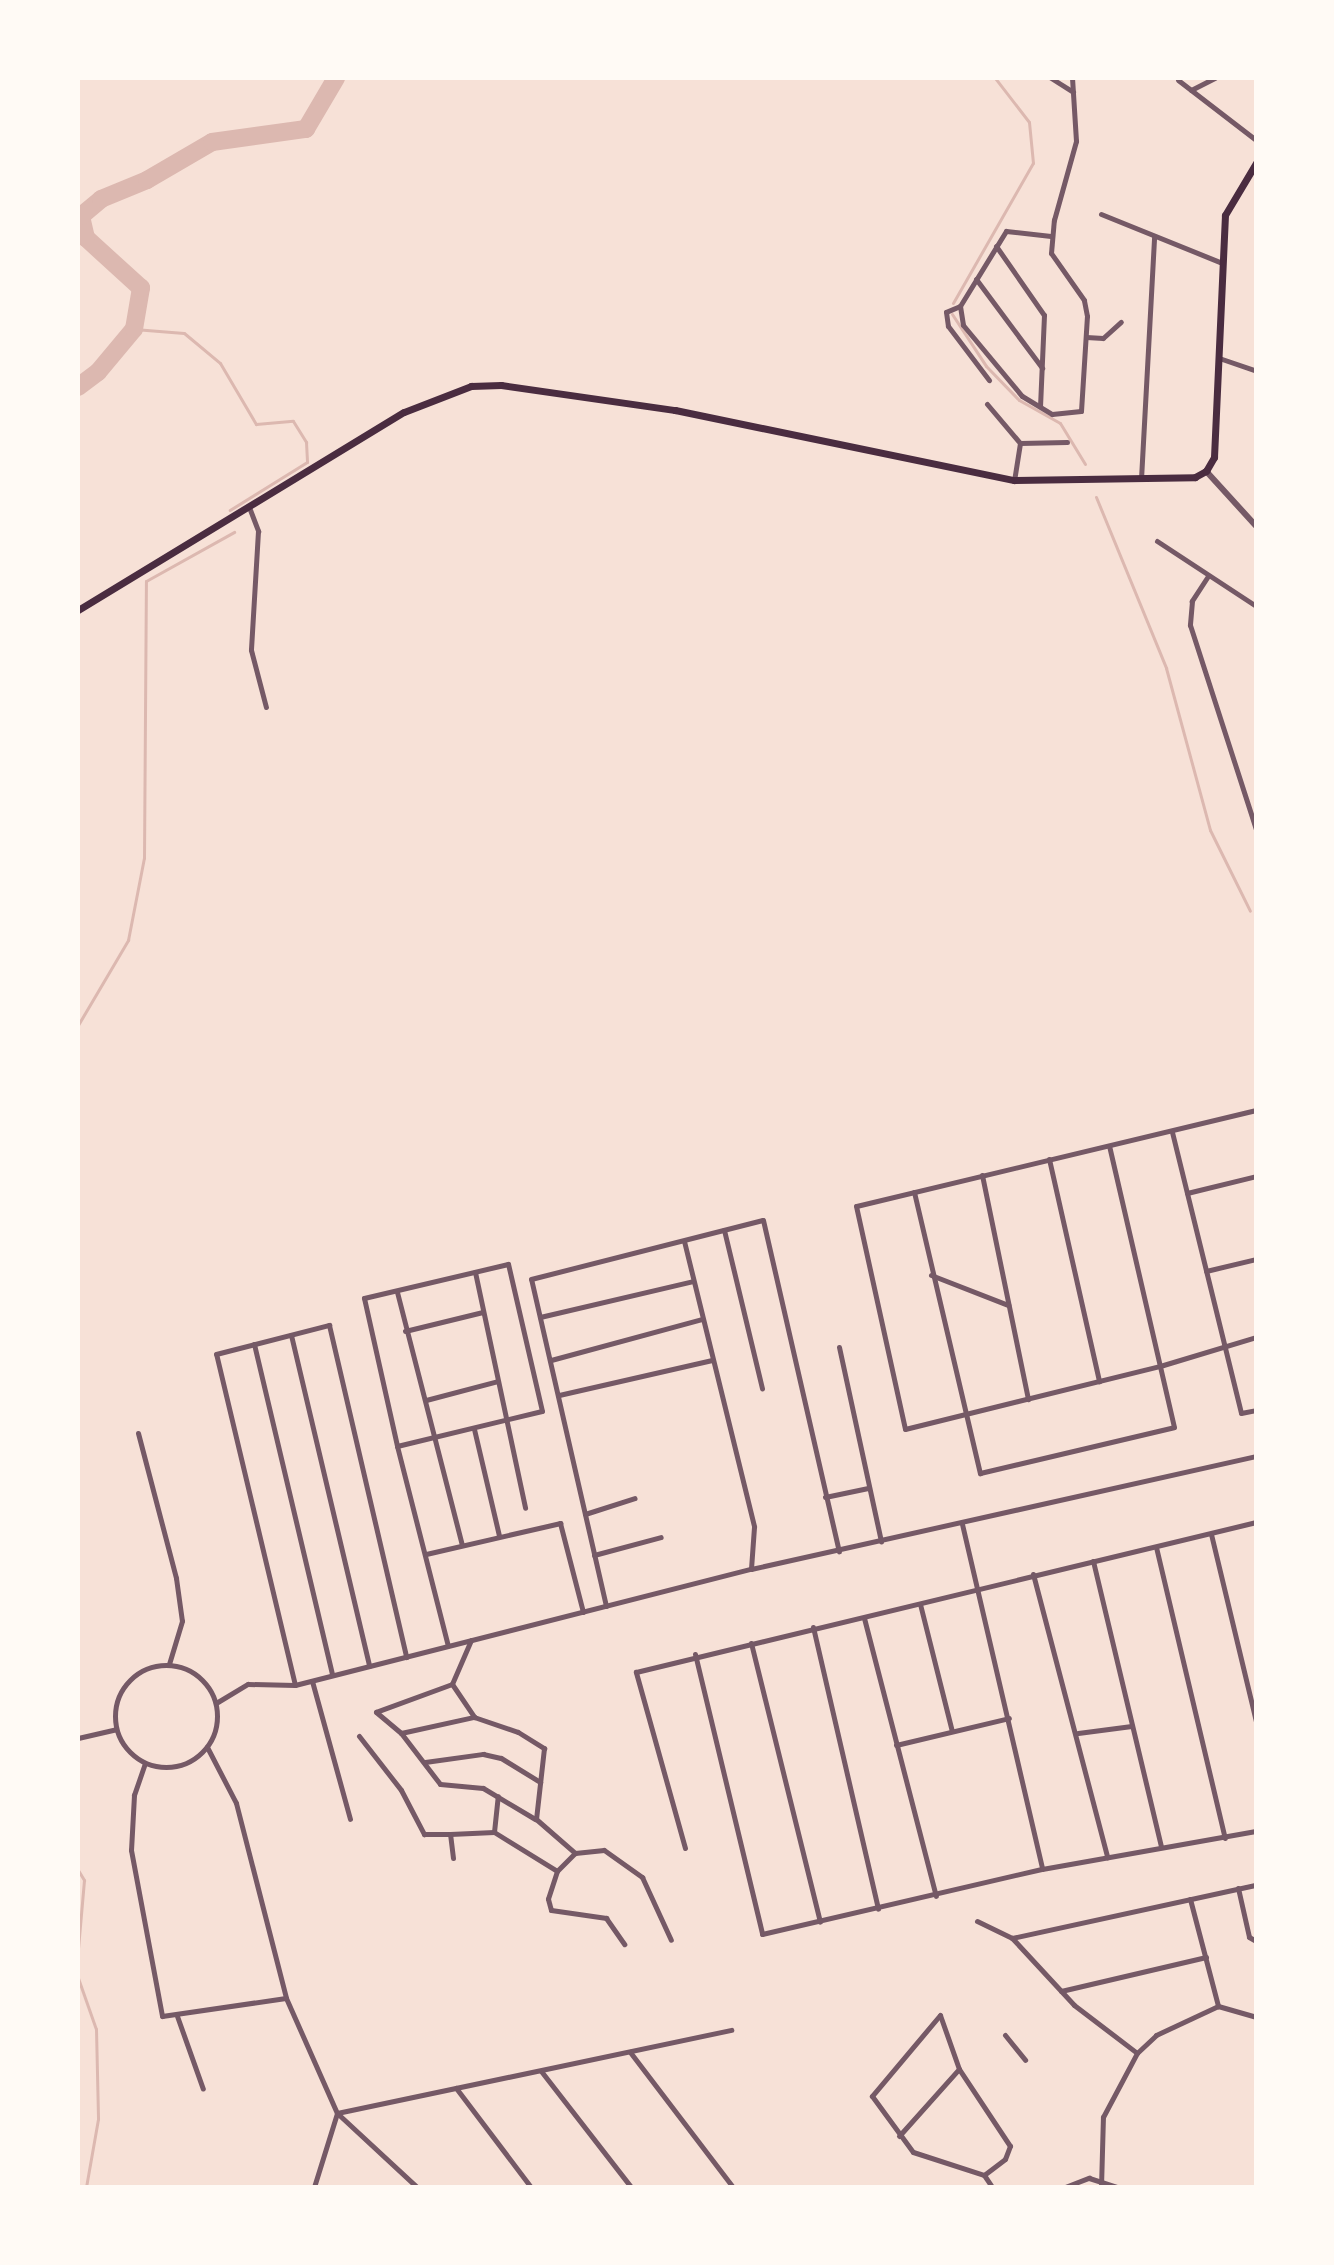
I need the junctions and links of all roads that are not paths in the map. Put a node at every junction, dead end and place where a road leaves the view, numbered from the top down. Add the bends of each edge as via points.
1 (1051, 78) edge
2 (1072, 78) edge
3 (1215, 78) edge
4 (1178, 80) dead end
5 (1191, 91) junction
6 (1073, 93) junction
7 (1256, 140) edge
8 (1256, 163) edge
9 (1101, 214) dead end
10 (1051, 236) junction
11 (1154, 236) junction
12 (996, 246) junction
13 (1222, 263) junction
14 (976, 279) junction
15 (960, 306) junction
16 (1121, 322) dead end
17 (1086, 337) junction
18 (1219, 358) junction
19 (1042, 368) junction
20 (1256, 371) edge
21 (989, 380) dead end
22 (987, 404) dead end
23 (1040, 407) junction
24 (1067, 442) dead end
25 (1020, 443) junction
26 (1206, 471) junction
27 (1014, 480) junction
28 (1141, 480) junction
29 (249, 507) junction
30 (1256, 526) edge
31 (1157, 541) dead end
32 (1208, 576) junction
33 (1256, 606) edge
34 (78, 610) edge
35 (266, 707) dead end
36 (1256, 829) edge
37 (1256, 1110) edge
38 (1172, 1132) junction
39 (1109, 1146) junction
40 (1049, 1159) junction
41 (982, 1175) junction
42 (1256, 1176) edge
43 (914, 1192) junction
44 (1187, 1193) junction
45 (724, 1230) junction
46 (684, 1241) junction
47 (1256, 1259) edge
48 (1206, 1271) junction
49 (475, 1272) junction
50 (931, 1275) junction
51 (693, 1281) junction
52 (397, 1292) junction
53 (1009, 1305) junction
54 (483, 1312) junction
55 (540, 1317) junction
56 (702, 1319) junction
57 (405, 1331) junction
58 (291, 1335) junction
59 (1256, 1337) edge
60 (254, 1344) junction
61 (1224, 1345) junction
62 (839, 1347) dead end
63 (551, 1360) junction
64 (712, 1360) junction
65 (1160, 1366) junction
66 (498, 1381) junction
67 (1099, 1381) junction
68 (762, 1388) dead end
69 (559, 1395) junction
70 (1028, 1399) junction
71 (426, 1400) junction
72 (1256, 1410) edge
73 (963, 1415) junction
74 (507, 1421) junction
75 (474, 1429) junction
76 (138, 1433) dead end
77 (437, 1439) junction
78 (397, 1446) junction
79 (1256, 1456) edge
80 (868, 1488) junction
81 (825, 1497) junction
82 (635, 1498) dead end
83 (525, 1508) dead end
84 (585, 1514) junction
85 (1256, 1522) edge
86 (962, 1524) junction
87 (1211, 1534) junction
88 (499, 1536) junction
89 (661, 1537) dead end
90 (881, 1542) junction
91 (462, 1545) junction
92 (1156, 1547) junction
93 (839, 1552) junction
94 (426, 1554) junction
95 (594, 1555) junction
96 (1093, 1561) junction
97 (751, 1569) junction
98 (1033, 1574) junction
99 (980, 1587) junction
100 (920, 1604) junction
101 (606, 1606) junction
102 (583, 1612) junction
103 (864, 1618) junction
104 (813, 1627) junction
105 (471, 1640) junction
106 (751, 1643) junction
107 (448, 1646) junction
108 (695, 1654) junction
109 (406, 1657) junction
110 (169, 1664) junction
111 (369, 1666) junction
112 (332, 1675) junction
113 (312, 1681) junction
114 (452, 1684) junction
115 (295, 1685) junction
116 (216, 1703) junction
117 (474, 1717) junction
118 (1009, 1718) junction
119 (1256, 1722) edge
120 (1132, 1726) junction
121 (116, 1729) junction
122 (952, 1731) junction
123 (401, 1733) junction
124 (1078, 1733) junction
125 (359, 1736) dead end
126 (78, 1738) edge
127 (896, 1745) junction
128 (207, 1747) junction
129 (425, 1762) junction
130 (145, 1763) junction
131 (540, 1782) junction
132 (498, 1796) junction
133 (350, 1819) dead end
134 (536, 1819) junction
135 (1256, 1831) edge
136 (494, 1832) junction
137 (450, 1834) junction
138 (1225, 1838) junction
139 (1161, 1846) junction
140 (685, 1848) dead end
141 (575, 1853) junction
142 (1107, 1857) junction
143 (453, 1858) dead end
144 (1042, 1869) junction
145 (557, 1871) junction
146 (1256, 1885) edge
147 (1238, 1888) junction
148 (936, 1896) junction
149 (1190, 1899) junction
150 (878, 1909) junction
151 (977, 1921) dead end
152 (820, 1922) junction
153 (1012, 1938) junction
154 (671, 1940) dead end
155 (1256, 1941) edge
156 (624, 1944) dead end
157 (1206, 1957) junction
158 (1061, 1991) junction
159 (286, 1998) junction
160 (1218, 2006) junction
161 (177, 2016) junction
162 (1256, 2017) edge
163 (731, 2030) dead end
164 (1005, 2035) dead end
165 (630, 2052) junction
166 (1137, 2053) junction
167 (1025, 2060) dead end
168 (959, 2069) junction
169 (541, 2071) junction
170 (456, 2088) junction
171 (203, 2089) dead end
172 (337, 2113) junction
173 (899, 2136) junction
174 (984, 2175) junction
175 (1101, 2184) edge
176 (314, 2187) edge
177 (417, 2187) edge
178 (531, 2187) edge
179 (631, 2187) edge
180 (733, 2187) edge
181 (992, 2187) edge
182 (1065, 2187) edge
183 (1117, 2187) edge

1 - 6 street
2 - 6 street
3 - 5 street
4 - 5 street
5 - 7 street
6 - 10 street via 1076,141
8 - 13 main road via 1225,215
9 - 11 street
10 - 12 street via 1006,231
10 - 17 street via 1051,253 1084,300
11 - 13 street
11 - 28 street
12 - 14 street
12 - 19 street via 1044,315
13 - 18 main road
14 - 15 street
14 - 19 street
15 - 21 street via 946,312 948,326
15 - 23 street via 963,325 1001,373
16 - 17 street via 1103,338
17 - 23 street via 1081,411 1063,417
18 - 20 street
18 - 26 main road via 1214,457
19 - 23 street
22 - 25 street
24 - 25 street
25 - 27 street
26 - 28 main road via 1184,479
26 - 30 street
27 - 28 main road
27 - 29 main road via 675,410 484,384 404,412
29 - 34 main road
29 - 35 street via 258,531 251,650
31 - 32 street
32 - 33 street
32 - 36 street via 1192,601 1190,625
37 - 38 street
38 - 39 street
38 - 44 street
39 - 40 street
39 - 65 street
40 - 41 street
40 - 67 street
41 - 43 street
41 - 53 street
42 - 44 street
43 - 50 street
43 - 73 street via 856,1206 905,1429
44 - 48 street
45 - 46 street
45 - 68 street
45 - 81 street via 763,1220
46 - 51 street
46 - 55 street via 531,1279
47 - 48 street
48 - 61 street
49 - 52 street
49 - 54 street
49 - 74 street via 508,1264 542,1411
50 - 53 street
50 - 73 street
51 - 55 street
51 - 56 street
52 - 57 street
52 - 78 street via 364,1298
53 - 70 street
54 - 57 street
54 - 66 street
55 - 63 street
56 - 63 street
56 - 64 street
57 - 71 street
58 - 60 street
58 - 109 street via 329,1325
58 - 111 street
59 - 61 street
60 - 112 street
60 - 115 street via 216,1354
61 - 65 street
61 - 72 street via 1241,1413
62 - 80 street
63 - 69 street
64 - 69 street
64 - 97 street via 754,1527
65 - 67 street
65 - 73 street via 1174,1427 980,1473
66 - 71 street
66 - 74 street
67 - 70 street
69 - 84 street
70 - 73 street
71 - 77 street
74 - 75 street
74 - 83 street
75 - 77 street
75 - 88 street
76 - 110 street via 182,1621
77 - 78 street
77 - 91 street
78 - 94 street
79 - 86 street
80 - 81 street
80 - 90 street
81 - 93 street
82 - 84 street
84 - 95 street
85 - 87 street
86 - 90 street
86 - 99 street
87 - 92 street
87 - 119 street
88 - 91 street
88 - 102 street via 560,1523
89 - 95 street
90 - 93 street
91 - 94 street
92 - 96 street
92 - 138 street
93 - 97 street
94 - 107 street
95 - 101 street
96 - 98 street
96 - 120 street
97 - 101 street
98 - 99 street
98 - 124 street
99 - 100 street
99 - 118 street
100 - 103 street
100 - 122 street
101 - 102 street
102 - 105 street
103 - 104 street
103 - 127 street
104 - 106 street
104 - 150 street
105 - 107 street
105 - 114 street
106 - 108 street
106 - 152 street
107 - 109 street
108 - 140 street via 636,1672
108 - 152 street via 762,1934
109 - 111 street
110 - 116 street via 194,1672
110 - 121 street via 144,1669 125,1684 114,1709
111 - 112 street
112 - 113 street
113 - 115 street
113 - 133 street
114 - 117 street
114 - 123 street via 376,1712
115 - 116 street via 248,1684
116 - 128 street via 218,1723
117 - 123 street
117 - 131 street via 518,1732 544,1748
118 - 122 street
118 - 144 street
120 - 124 street
120 - 139 street
121 - 126 street
121 - 130 street via 127,1750
122 - 127 street
123 - 129 street
124 - 142 street
125 - 137 street via 401,1790 424,1834
127 - 148 street
128 - 130 street via 189,1762 168,1767
128 - 159 street via 236,1803
129 - 131 street via 483,1754 501,1758
129 - 132 street via 440,1784 483,1788
130 - 161 street via 134,1795 131,1850 162,2016
131 - 134 street
132 - 134 street
132 - 136 street
134 - 141 street
135 - 138 street
136 - 137 street
136 - 145 street
137 - 143 street
138 - 139 street
139 - 142 street
141 - 145 street
141 - 154 street via 604,1850 642,1877
142 - 144 street
144 - 148 street
145 - 156 street via 548,1899 551,1910 606,1918
146 - 147 street
147 - 149 street
147 - 155 street via 1249,1937
148 - 150 street
149 - 153 street
149 - 157 street
150 - 152 street
151 - 153 street
153 - 158 street
157 - 158 street
157 - 160 street
158 - 166 street
159 - 161 street
159 - 172 street
160 - 162 street
160 - 166 street via 1156,2035
161 - 171 street
163 - 165 street
164 - 167 street
165 - 169 street
165 - 180 street
166 - 175 street via 1103,2117
168 - 173 street
168 - 173 street via 940,2015 872,2096
168 - 174 street via 1010,2146 1005,2159
169 - 170 street
169 - 179 street
170 - 172 street
170 - 178 street
172 - 176 street
172 - 177 street
173 - 174 street via 922,2156
174 - 181 street
175 - 182 street via 1089,2178
175 - 183 street

